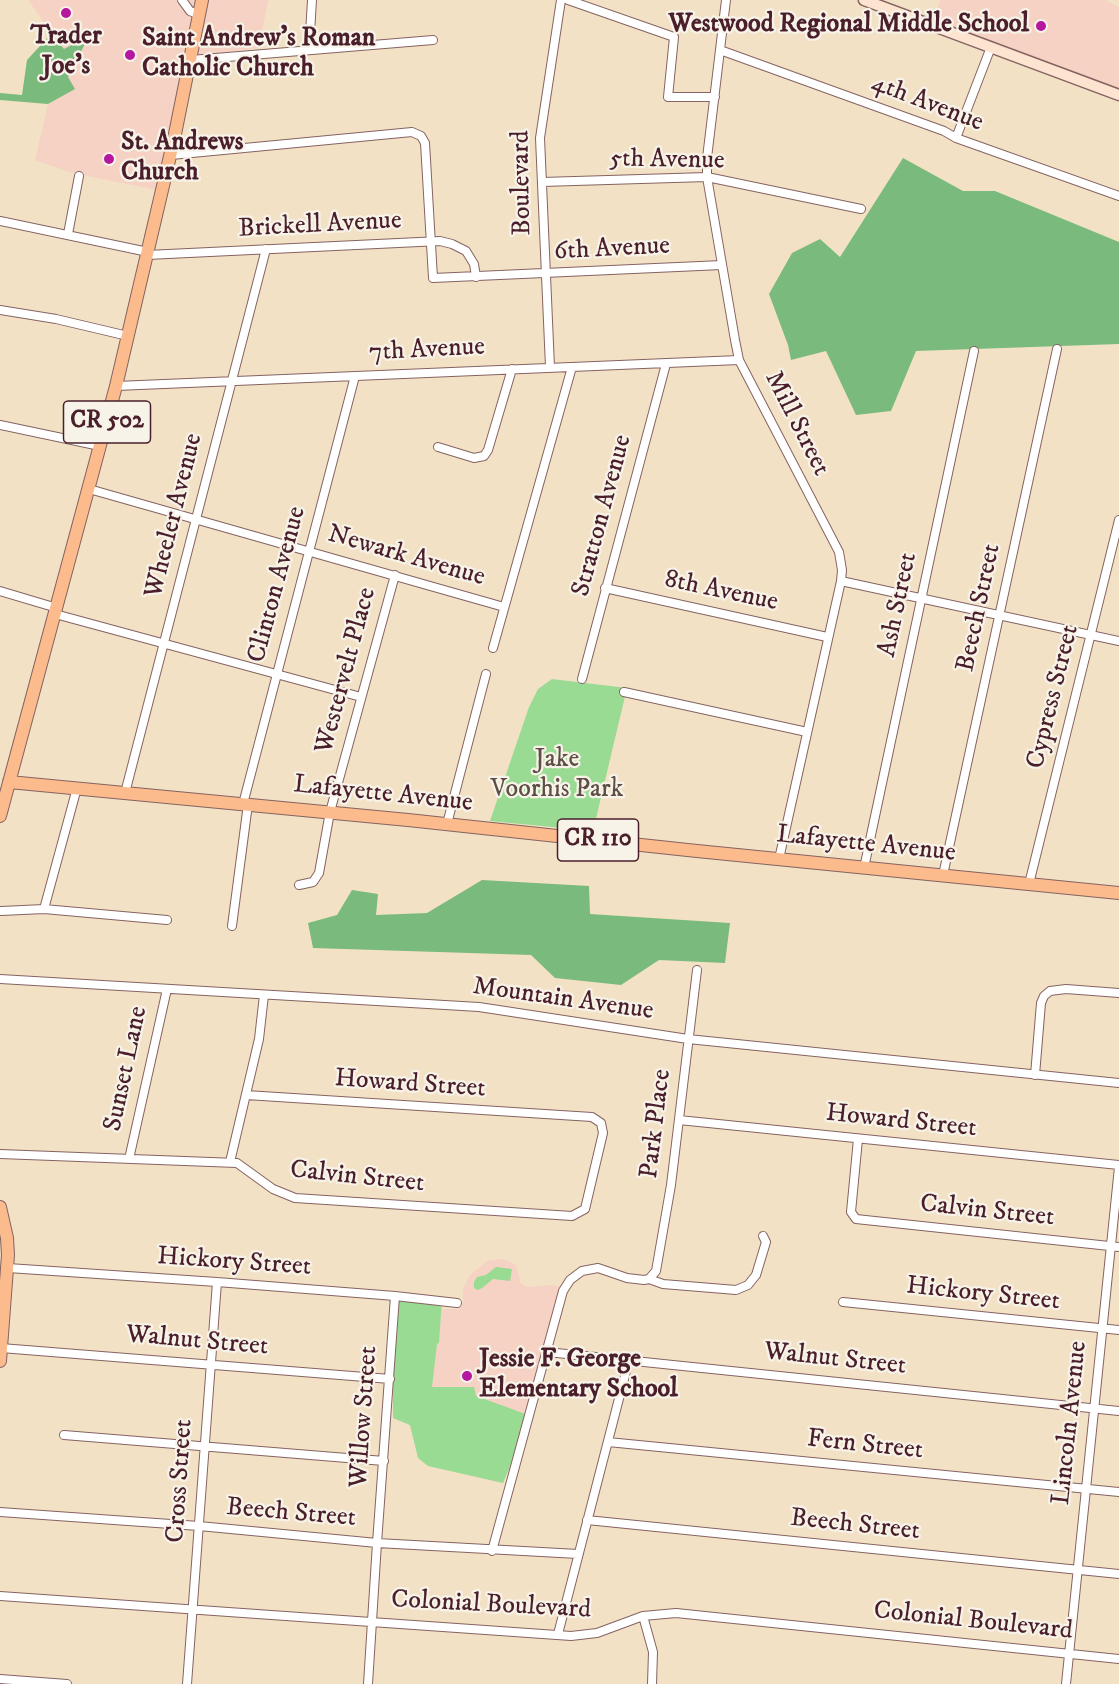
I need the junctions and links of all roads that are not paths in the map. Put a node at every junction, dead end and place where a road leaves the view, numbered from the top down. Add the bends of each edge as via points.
1 (182, 0) edge
2 (202, 0) edge
3 (312, 0) edge
4 (561, 0) edge
5 (568, 0) edge
6 (726, 0) edge
7 (864, 0) edge
8 (199, 15) junction
9 (434, 40) dead end
10 (991, 47) junction
11 (309, 50) junction
12 (720, 50) junction
13 (191, 60) junction
14 (1119, 95) edge
15 (715, 98) junction
16 (956, 138) junction
17 (171, 155) junction
18 (79, 176) dead end
19 (707, 177) junction
20 (542, 182) junction
21 (1119, 196) edge
22 (861, 209) dead end
23 (0, 221) edge
24 (68, 234) junction
25 (431, 241) junction
26 (266, 249) junction
27 (147, 254) junction
28 (722, 265) junction
29 (546, 274) junction
30 (476, 277) junction
31 (0, 310) edge
32 (128, 336) junction
33 (1057, 349) dead end
34 (974, 351) dead end
35 (739, 360) junction
36 (666, 364) junction
37 (550, 367) junction
38 (572, 367) junction
39 (512, 369) junction
40 (355, 376) junction
41 (231, 381) junction
42 (116, 386) junction
43 (0, 425) edge
44 (100, 446) junction
45 (438, 447) dead end
46 (88, 489) junction
47 (196, 518) junction
48 (1119, 520) edge
49 (309, 551) junction
50 (395, 575) junction
51 (841, 581) junction
52 (605, 588) junction
53 (0, 591) edge
54 (922, 598) junction
55 (504, 607) junction
56 (56, 611) junction
57 (1000, 615) junction
58 (1091, 634) junction
59 (827, 637) junction
60 (1119, 640) edge
61 (164, 644) junction
62 (492, 648) dead end
63 (277, 674) junction
64 (486, 674) dead end
65 (582, 679) dead end
66 (624, 692) dead end
67 (361, 698) junction
68 (807, 732) junction
69 (5, 780) edge
70 (77, 788) junction
71 (125, 793) junction
72 (245, 804) junction
73 (330, 812) junction
74 (0, 816) edge
75 (447, 824) junction
76 (779, 859) junction
77 (864, 868) junction
78 (943, 875) junction
79 (1029, 884) junction
80 (299, 885) dead end
81 (1119, 891) edge
82 (44, 909) junction
83 (1, 911) edge
84 (167, 920) dead end
85 (232, 926) dead end
86 (697, 970) dead end
87 (0, 979) edge
88 (166, 989) junction
89 (1119, 993) edge
90 (264, 995) junction
91 (688, 1039) junction
92 (1035, 1075) junction
93 (1119, 1083) edge
94 (246, 1095) junction
95 (679, 1120) junction
96 (858, 1139) junction
97 (0, 1154) edge
98 (129, 1159) junction
99 (230, 1162) junction
100 (1119, 1166) edge
101 (0, 1207) edge
102 (575, 1215) joint
103 (763, 1236) dead end
104 (1115, 1246) edge
105 (5, 1272) edge
106 (649, 1279) junction
107 (217, 1282) junction
108 (395, 1296) junction
109 (843, 1302) dead end
110 (457, 1303) dead end
111 (1102, 1328) junction
112 (1119, 1330) edge
113 (1, 1348) edge
114 (547, 1352) junction
115 (629, 1360) junction
116 (0, 1362) edge
117 (211, 1364) junction
118 (390, 1379) junction
119 (1094, 1408) junction
120 (1119, 1411) edge
121 (64, 1435) dead end
122 (608, 1442) junction
123 (205, 1445) junction
124 (384, 1461) junction
125 (1086, 1489) junction
126 (1119, 1492) edge
127 (0, 1512) edge
128 (587, 1520) junction
129 (199, 1526) junction
130 (377, 1543) junction
131 (492, 1551) junction
132 (578, 1554) junction
133 (1077, 1570) junction
134 (1119, 1574) edge
135 (0, 1596) edge
136 (193, 1609) junction
137 (643, 1616) junction
138 (373, 1621) junction
139 (558, 1634) junction
140 (1069, 1653) junction
141 (1119, 1659) edge
142 (0, 1679) edge
143 (67, 1684) edge
144 (188, 1684) edge
145 (368, 1684) edge
146 (652, 1684) edge
147 (1066, 1684) edge

1 - 8 street
2 - 8 main road, CR 502
3 - 11 street
4 - 20 street, Boulevard via 540,138
5 - 15 street via 674,37 668,97
6 - 12 street, Mill Street
7 - 10 main road
8 - 13 main road, CR 502
9 - 11 street
10 - 14 main road
10 - 16 street
11 - 13 street
12 - 15 street, Mill Street
12 - 16 street, 4th Avenue
13 - 17 main road, CR 502
15 - 19 street, Mill Street
16 - 21 street, 4th Avenue
17 - 25 street via 412,132 425,143
17 - 27 main road, CR 502
18 - 24 street
19 - 20 street, 5th Avenue
19 - 22 street, 5th Avenue
19 - 28 street, Mill Street
20 - 29 street, Boulevard
23 - 24 street, Brickell Avenue
24 - 27 street, Brickell Avenue
25 - 26 street, Brickell Avenue
25 - 30 street, Brickell Avenue via 466,251
25 - 30 street, 6th Avenue via 433,278
26 - 27 street, Brickell Avenue
26 - 41 street, Wheeler Avenue
27 - 32 main road, CR 502
28 - 29 street, 6th Avenue
28 - 35 street, Mill Street
29 - 30 street, 6th Avenue
29 - 37 street, Boulevard
31 - 32 street
32 - 42 main road, CR 502
33 - 57 street, Beech Street
34 - 54 street, Ash Street
35 - 36 street, 7th Avenue
35 - 51 street, Mill Street via 839,552
36 - 38 street, 7th Avenue
36 - 52 street, Stratton Avenue
37 - 38 street, 7th Avenue
37 - 39 street, 7th Avenue
38 - 55 street
39 - 40 street, 7th Avenue
39 - 45 street via 487,452 474,458
40 - 41 street, 7th Avenue
40 - 49 street, Clinton Avenue
41 - 42 street, 7th Avenue
41 - 47 street, Wheeler Avenue
42 - 44 main road, CR 502
43 - 44 street
44 - 46 main road, CR 502
46 - 47 street, Newark Avenue
46 - 56 main road, CR 502
47 - 49 street, Newark Avenue
47 - 61 street, Wheeler Avenue
48 - 58 street, Cypress Street
49 - 50 street, Newark Avenue
49 - 63 street, Clinton Avenue
50 - 55 street, Newark Avenue
50 - 67 street, Westervelt Place
51 - 54 street
51 - 59 street, Mill Street
52 - 59 street, 8th Avenue
52 - 65 street, Stratton Avenue
53 - 56 street
54 - 57 street
54 - 77 street, Ash Street
55 - 62 street
56 - 61 street
56 - 69 main road, CR 502
57 - 58 street
57 - 78 street, Beech Street
58 - 60 street
58 - 79 street, Cypress Street
59 - 68 street, Mill Street
61 - 63 street
61 - 71 street, Wheeler Avenue
63 - 67 street
63 - 72 street, Clinton Avenue
64 - 75 street
66 - 68 street
67 - 73 street, Westervelt Place
68 - 76 street, Mill Street
69 - 70 main road, Lafayette Avenue / CR 110
69 - 74 main road, CR 502
70 - 71 main road, Lafayette Avenue / CR 110
70 - 82 street
71 - 72 main road, Lafayette Avenue / CR 110
72 - 73 main road, Lafayette Avenue / CR 110
72 - 85 street, Clinton Avenue
73 - 75 main road, Lafayette Avenue / CR 110
73 - 80 street, Westervelt Place via 319,873 313,882
75 - 76 main road, Lafayette Avenue / CR 110
76 - 77 main road, Lafayette Avenue / CR 110
77 - 78 main road, Lafayette Avenue / CR 110
78 - 79 main road, Lafayette Avenue / CR 110
79 - 81 main road, Lafayette Avenue / CR 110
82 - 83 street
82 - 84 street
86 - 91 street, Park Place
87 - 88 street, Mountain Avenue
88 - 90 street, Mountain Avenue
88 - 98 street, Sunset Lane
89 - 92 street via 1066,989 1044,996
90 - 91 street, Mountain Avenue via 487,1008
90 - 94 street
91 - 92 street, Mountain Avenue
91 - 95 street, Park Place
92 - 93 street, Mountain Avenue
94 - 99 street
94 - 102 street, Howard Street via 592,1117 603,1133 585,1209
95 - 96 street, Howard Street
95 - 106 street, Park Place via 656,1271
96 - 100 street, Howard Street
96 - 104 street, Calvin Street via 852,1216 856,1219
97 - 98 street, Calvin Street
98 - 99 street, Calvin Street
99 - 102 street, Calvin Street via 295,1198
100 - 104 street, Lincoln Avenue
101 - 105 main road via 7,1238
103 - 106 street via 766,1242 756,1275 743,1288 663,1284
104 - 111 street, Lincoln Avenue
105 - 107 street, Hickory Street
105 - 113 main road
106 - 114 street via 627,1278 596,1269 576,1275 565,1287
107 - 108 street, Hickory Street
107 - 117 street, Cross Street
108 - 110 street, Hickory Street
108 - 118 street, Willow Street
109 - 111 street, Hickory Street
111 - 112 street, Hickory Street
111 - 119 street, Lincoln Avenue
113 - 116 main road
113 - 117 street, Walnut Street
114 - 115 street, Walnut Street
114 - 131 street
115 - 119 street, Walnut Street
115 - 122 street
117 - 118 street, Walnut Street
117 - 123 street, Cross Street
118 - 124 street, Willow Street
119 - 120 street, Walnut Street
119 - 125 street, Lincoln Avenue
121 - 123 street
122 - 125 street, Fern Street
122 - 128 street
123 - 124 street
123 - 129 street, Cross Street
124 - 130 street, Willow Street
125 - 126 street, Fern Street
125 - 133 street, Lincoln Avenue
127 - 129 street, Beech Street
128 - 132 street
128 - 133 street, Beech Street
129 - 130 street, Beech Street
129 - 136 street, Cross Street
130 - 131 street, Beech Street
130 - 138 street, Willow Street
131 - 132 street, Beech Street
132 - 139 street
133 - 134 street, Beech Street
133 - 140 street, Lincoln Avenue
135 - 136 street, Colonial Boulevard
136 - 138 street, Colonial Boulevard
136 - 144 street, Cross Street
137 - 139 street, Colonial Boulevard via 597,1634
137 - 140 street, Colonial Boulevard via 676,1613
137 - 146 street via 653,1652
138 - 139 street, Colonial Boulevard
138 - 145 street, Willow Street
140 - 141 street, Colonial Boulevard
140 - 147 street, Lincoln Avenue
142 - 143 street

